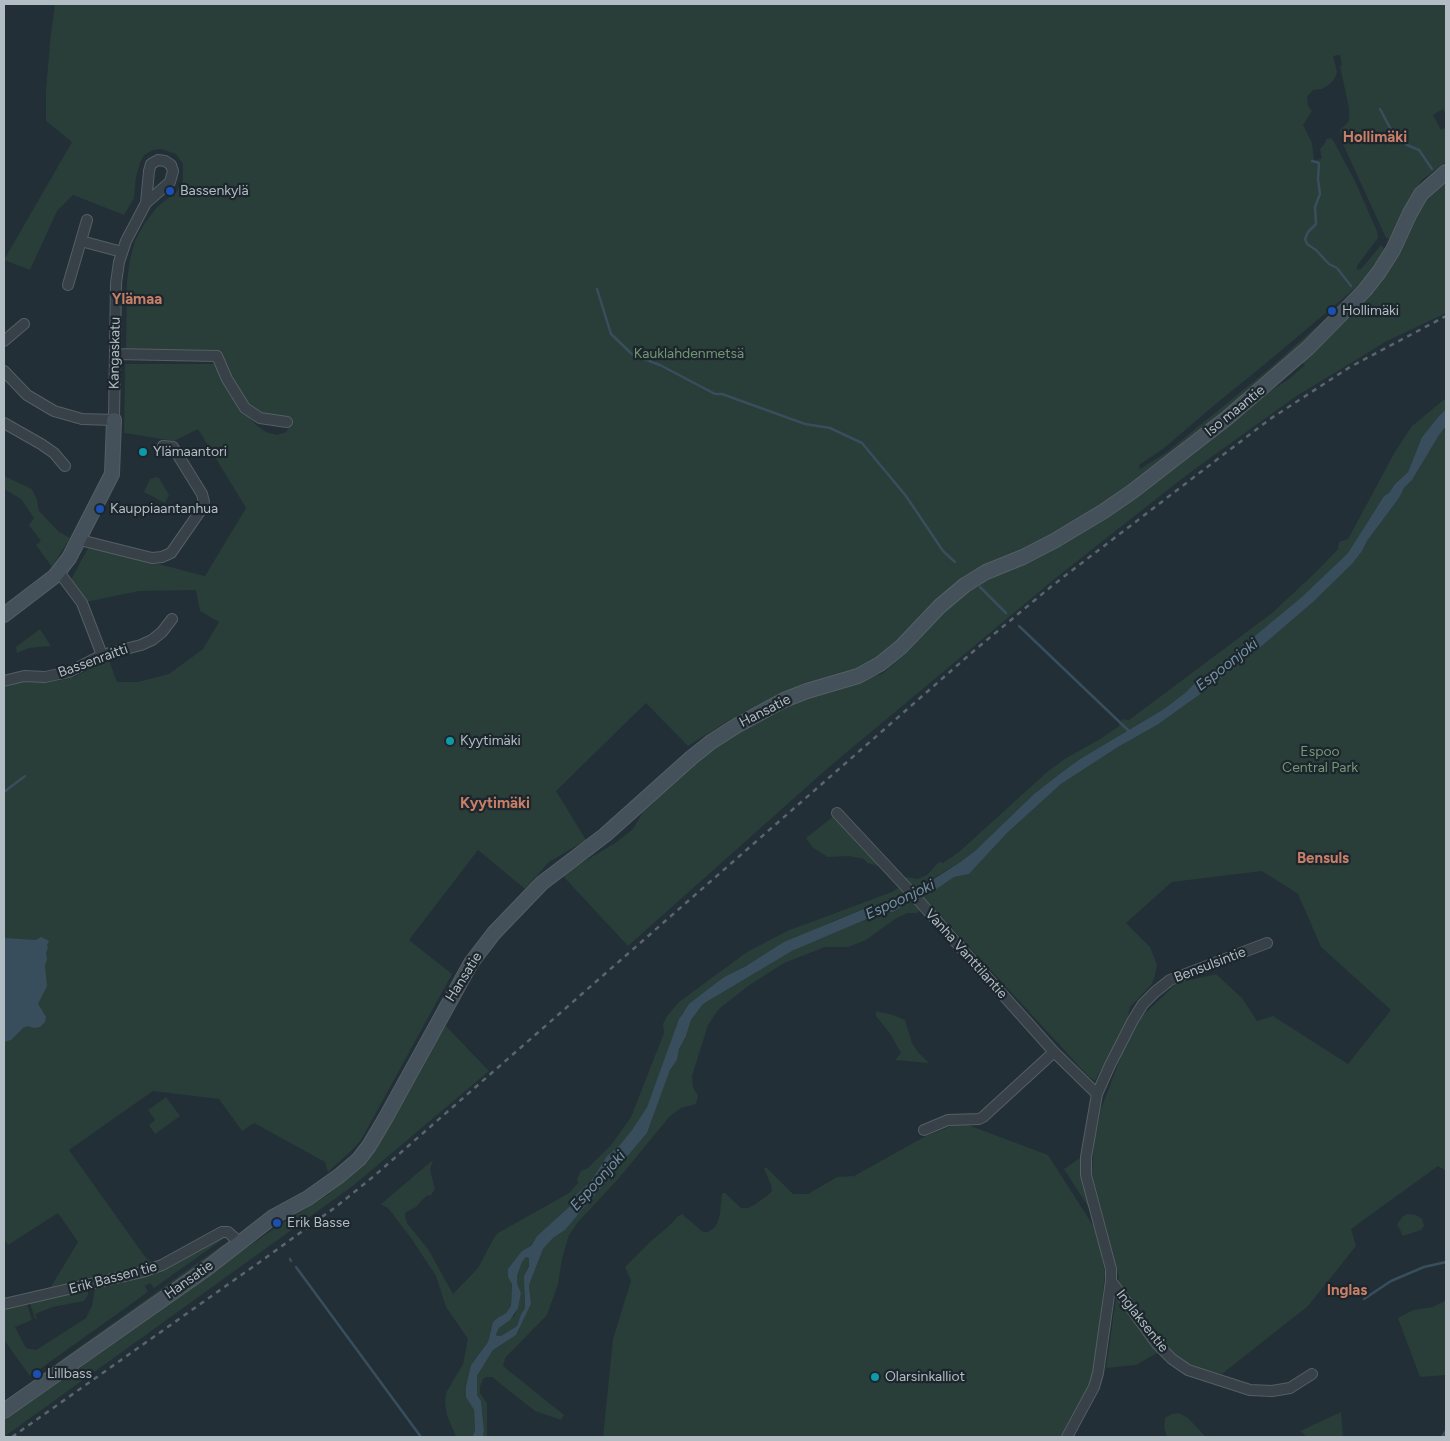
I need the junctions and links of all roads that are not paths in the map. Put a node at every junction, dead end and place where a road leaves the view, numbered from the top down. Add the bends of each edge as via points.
1 (1446, 172) edge
2 (146, 203) dead end
3 (87, 220) dead end
4 (81, 241) junction
5 (122, 252) junction
6 (68, 285) dead end
7 (24, 324) dead end
8 (4, 341) edge
9 (115, 354) junction
10 (4, 371) edge
11 (114, 420) junction
12 (287, 422) dead end
13 (4, 423) edge
14 (162, 446) dead end
15 (65, 466) dead end
16 (79, 539) junction
17 (59, 572) junction
18 (965, 585) joint
19 (4, 615) edge
20 (172, 619) dead end
21 (102, 655) junction
22 (4, 681) edge
23 (837, 813) dead end
24 (1267, 942) dead end
25 (1054, 1052) junction
26 (1097, 1094) junction
27 (924, 1130) dead end
28 (240, 1243) junction
29 (1111, 1281) junction
30 (4, 1304) edge
31 (1312, 1374) dead end
32 (4, 1411) edge
33 (1067, 1437) edge

1 - 18 main road, Iso maantie via 1422,194 1393,250 1366,290 1262,389 1104,511 1054,541
2 - 5 street, Kangaskatu
3 - 4 street
4 - 5 street
4 - 6 street
5 - 9 street, Kangaskatu via 116,283
7 - 8 street
9 - 11 street, Kangaskatu
9 - 12 street via 217,356 245,408 260,418
10 - 11 street via 27,395 54,411 82,419
11 - 16 main road via 112,474
13 - 15 street via 48,449
14 - 16 street via 173,446 204,502 171,553 162,558 152,558
16 - 17 main road
17 - 19 main road
17 - 21 street via 82,603
18 - 28 main road, Hansatie via 880,664 858,676 784,700 711,742 605,836 542,883 494,933 471,963 385,1119 359,1159
20 - 21 street, Bassenraitti via 152,640
21 - 22 street, Bassenraitti via 68,672
23 - 25 street, Vanha Vanttilantie
24 - 26 street, Bensulsintie via 1170,980 1155,992 1133,1020
25 - 26 street, Vanha Vanttilantie
25 - 27 street via 984,1117 948,1120
26 - 29 street via 1086,1175 1111,1269
28 - 30 street, Erik Bassen tie via 228,1232 222,1232 162,1265 142,1272
28 - 32 main road, Hansatie
29 - 31 street, Inglaksentie via 1157,1344 1188,1370 1250,1390 1272,1391 1290,1388
29 - 33 street via 1098,1373 1094,1387

